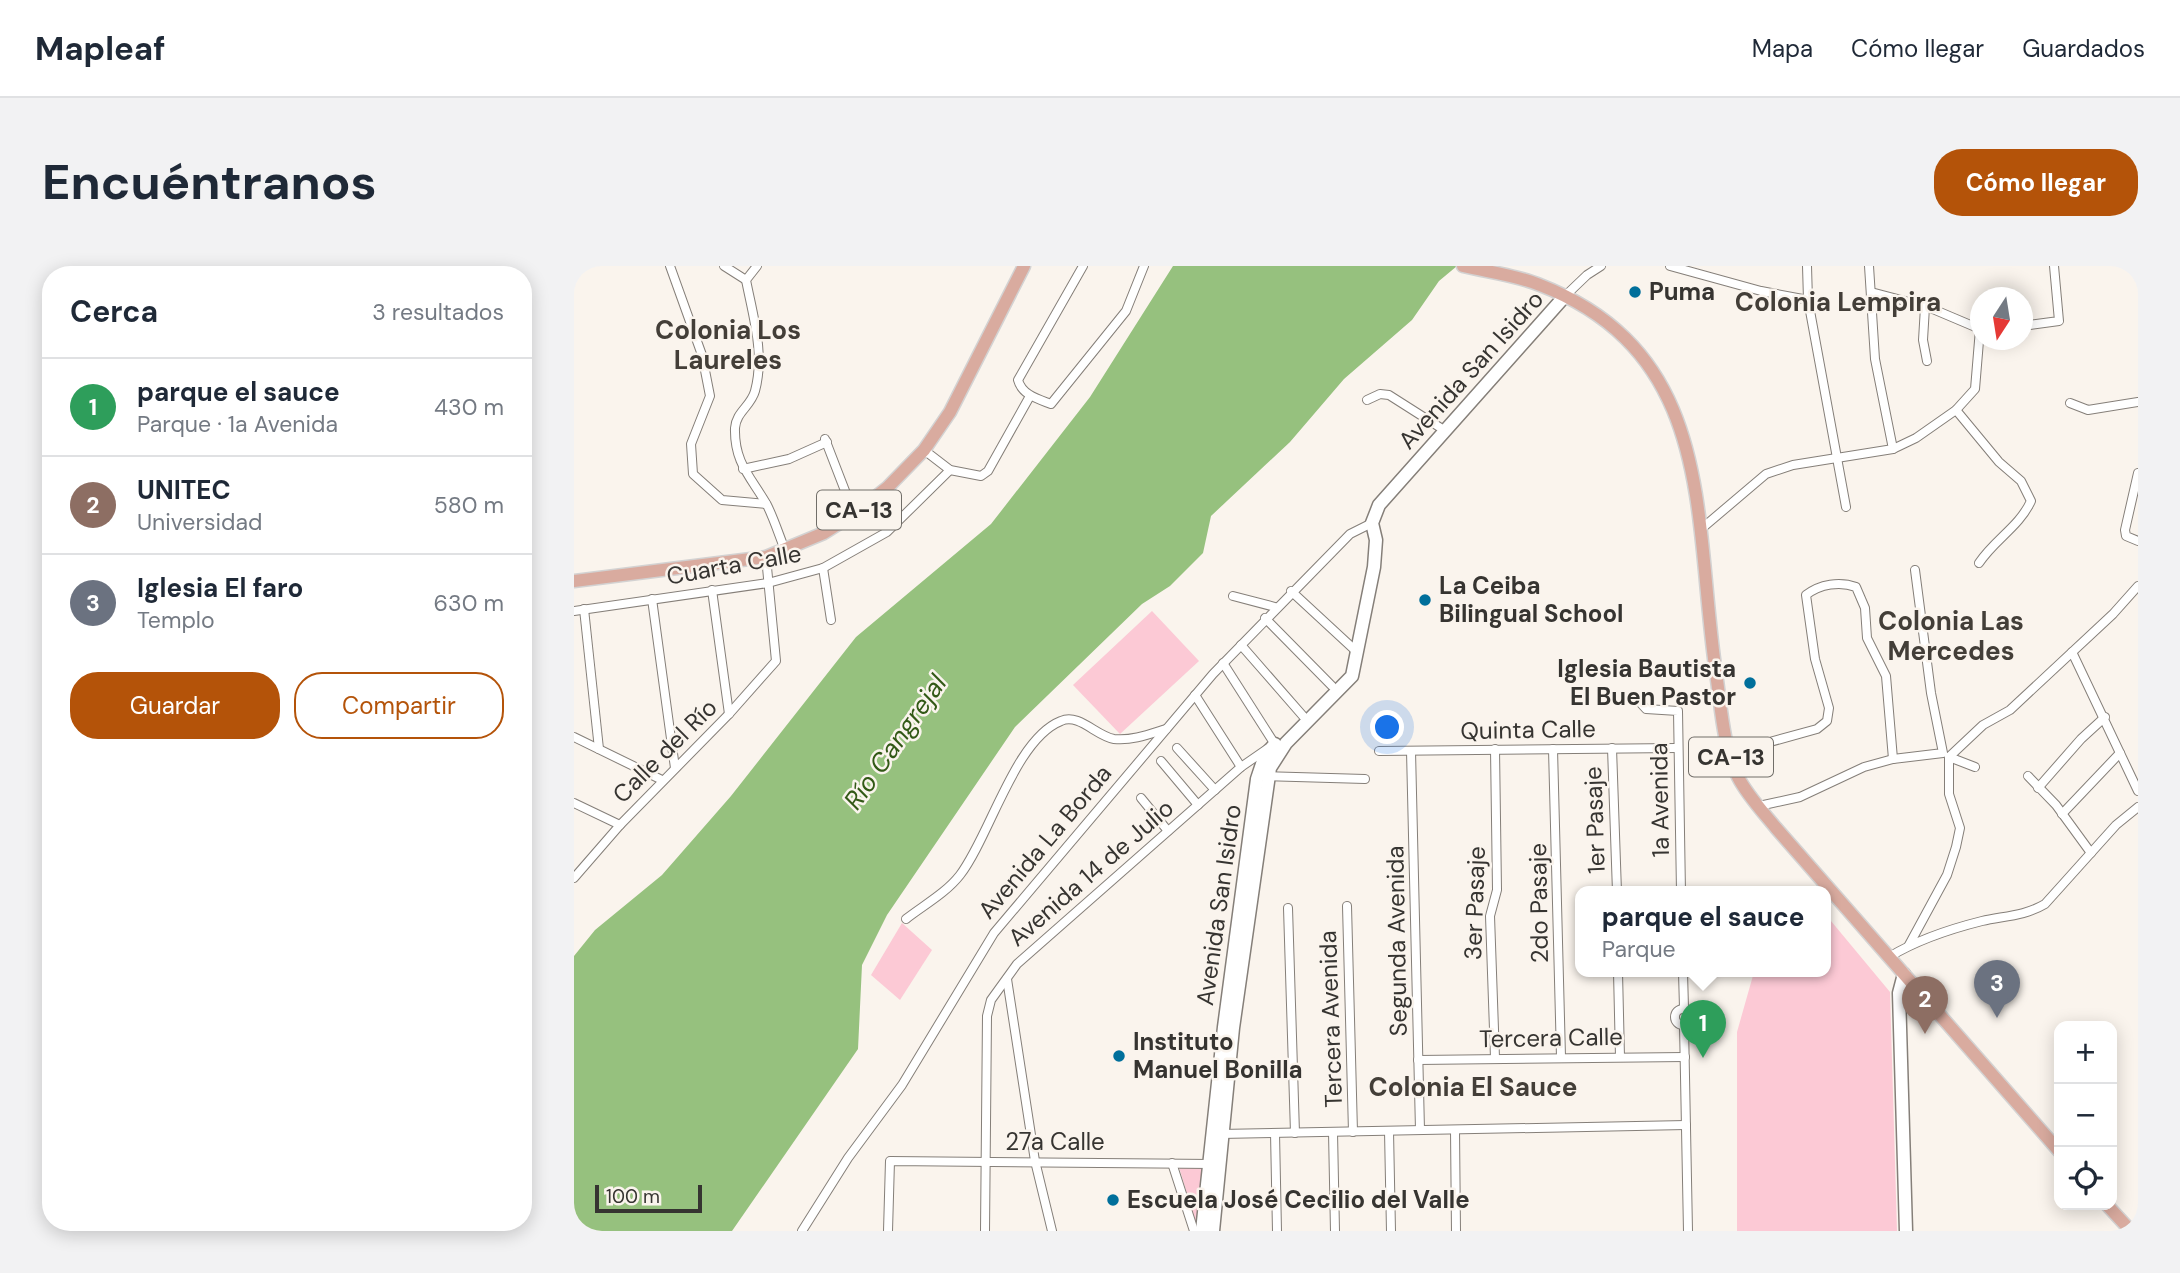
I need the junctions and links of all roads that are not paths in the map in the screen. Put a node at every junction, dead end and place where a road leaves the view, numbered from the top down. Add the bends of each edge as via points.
1 (670, 266) edge
2 (724, 266) edge
3 (757, 266) edge
4 (1024, 266) edge
5 (1083, 266) edge
6 (1144, 266) edge
7 (1463, 266) edge
8 (1601, 266) edge
9 (1670, 266) edge
10 (1814, 266) edge
11 (1869, 266) edge
12 (2053, 266) edge
13 (1807, 270) edge
14 (746, 280) junction
15 (1871, 292) junction
16 (1564, 296) junction
17 (1808, 300) junction
18 (1925, 307) junction
19 (1970, 325) edge
20 (2033, 325) edge
21 (1978, 350) edge
22 (1927, 361) dead end
23 (1030, 396) junction
24 (1367, 400) dead end
25 (2138, 402) edge
26 (2070, 403) dead end
27 (1956, 410) junction
28 (1444, 430) junction
29 (1893, 449) junction
30 (924, 450) junction
31 (1836, 458) junction
32 (743, 469) junction
33 (950, 470) junction
34 (2138, 473) edge
35 (766, 504) junction
36 (1846, 507) dead end
37 (854, 514) junction
38 (1372, 523) junction
39 (1700, 530) junction
40 (2138, 541) edge
41 (785, 550) junction
42 (766, 557) junction
43 (1979, 562) dead end
44 (823, 568) junction
45 (1915, 570) dead end
46 (574, 581) edge
47 (768, 583) junction
48 (2138, 586) edge
49 (712, 590) junction
50 (1291, 591) junction
51 (1233, 596) dead end
52 (652, 599) junction
53 (1275, 607) junction
54 (579, 610) edge
55 (1265, 618) junction
56 (831, 620) dead end
57 (1241, 645) junction
58 (2072, 652) junction
59 (1356, 659) junction
60 (1223, 663) junction
61 (1332, 687) junction
62 (1195, 695) junction
63 (1636, 698) dead end
64 (1322, 703) junction
65 (729, 714) junction
66 (1303, 716) junction
67 (2105, 717) junction
68 (1166, 729) junction
69 (574, 737) edge
70 (1277, 747) junction
71 (1177, 748) dead end
72 (1612, 748) junction
73 (1677, 748) junction
74 (599, 749) junction
75 (1495, 749) junction
76 (1553, 749) junction
77 (1379, 751) dead end
78 (1411, 751) junction
79 (1730, 752) junction
80 (2120, 753) junction
81 (1949, 757) junction
82 (1893, 759) junction
83 (1161, 761) dead end
84 (1244, 765) junction
85 (1975, 767) dead end
86 (675, 768) junction
87 (1263, 776) junction
88 (2028, 776) dead end
89 (1365, 779) dead end
90 (662, 780) junction
91 (2038, 788) junction
92 (1215, 790) junction
93 (2138, 791) edge
94 (1141, 798) dead end
95 (574, 803) edge
96 (1198, 805) junction
97 (1759, 806) junction
98 (2138, 807) edge
99 (2062, 814) junction
100 (620, 825) junction
101 (1168, 831) junction
102 (2091, 853) junction
103 (578, 866) edge
104 (574, 878) edge
105 (1617, 886) edge
106 (1681, 886) edge
107 (1828, 886) edge
108 (1831, 890) edge
109 (1347, 906) dead end
110 (1288, 908) dead end
111 (906, 919) dead end
112 (1909, 945) junction
113 (1889, 957) junction
114 (1904, 974) junction
115 (1618, 977) edge
116 (1683, 977) edge
117 (1007, 979) junction
118 (1685, 1056) junction
119 (1561, 1057) junction
120 (1620, 1057) junction
121 (1494, 1058) junction
122 (1418, 1060) junction
123 (1686, 1125) junction
124 (1420, 1130) junction
125 (1455, 1130) junction
126 (1389, 1131) junction
127 (1334, 1132) junction
128 (1353, 1132) junction
129 (1275, 1133) junction
130 (1295, 1133) junction
131 (1218, 1134) junction
132 (2055, 1147) edge
133 (986, 1161) junction
134 (1035, 1161) junction
135 (1172, 1163) junction
136 (1215, 1164) junction
137 (2112, 1210) edge
138 (802, 1231) edge
139 (888, 1231) edge
140 (985, 1231) edge
141 (1052, 1231) edge
142 (1194, 1231) edge
143 (1202, 1231) edge
144 (1213, 1231) edge
145 (1277, 1231) edge
146 (1335, 1231) edge
147 (1391, 1231) edge
148 (1456, 1231) edge
149 (1688, 1231) edge
150 (1906, 1231) edge
151 (2131, 1231) edge

1 - 35 street via 702,355 710,396 691,444 693,474 722,500
2 - 14 street
3 - 14 street
4 - 30 main road, CA-13 via 950,412
5 - 23 street via 1021,372 1019,386
6 - 23 street via 1126,311 1057,401 1051,404
7 - 16 main road, CA-13 via 1540,285
8 - 16 street
9 - 17 street
10 - 13 street
11 - 15 street
12 - 20 street via 2059,321
13 - 17 street
14 - 32 street via 759,378 753,398 737,416
15 - 18 street
15 - 29 street via 1875,359
16 - 28 street, Avenida San Isidro
16 - 39 main road, CA-13 via 1619,333 1661,384 1687,446
17 - 31 street
18 - 19 street
18 - 22 street
21 - 27 street via 1975,389
23 - 33 street via 988,471 973,476
24 - 28 street via 1389,395
25 - 26 street via 2088,410
27 - 29 street
27 - 43 street via 2021,481 2031,501 2023,518 1991,544
28 - 38 street, Avenida San Isidro via 1379,506
29 - 31 street
30 - 33 street
30 - 37 main road, CA-13
31 - 36 street
31 - 39 street via 1766,474
32 - 35 street
32 - 37 street via 789,459 826,440
33 - 44 street, Cuarta Calle via 887,532
34 - 40 street via 2125,530 2126,536
35 - 41 street
37 - 41 main road, CA-13
38 - 50 street, Avenida La Borda via 1350,534
38 - 59 street, Avenida San Isidro via 1376,552
39 - 79 main road, CA-13 via 1712,645
41 - 42 main road, CA-13
42 - 46 main road, CA-13
42 - 47 street
44 - 47 street, Cuarta Calle
44 - 56 street
45 - 82 street via 1931,693 1944,752
47 - 49 street, Cuarta Calle
47 - 65 street, Calle del Río via 776,661
48 - 58 street
49 - 52 street, Cuarta Calle
49 - 65 street
50 - 53 street, Avenida La Borda
50 - 59 street
51 - 53 street
52 - 54 street, Cuarta Calle
52 - 86 street
53 - 55 street, Avenida La Borda
54 - 74 street
55 - 57 street, Avenida La Borda
55 - 61 street
57 - 60 street, Avenida La Borda
57 - 66 street
58 - 67 street
58 - 81 street via 2010,710 1983,725
59 - 61 street, Avenida San Isidro
59 - 64 street, Avenida San Isidro via 1344,686
60 - 62 street, Avenida La Borda
60 - 70 street
61 - 64 street, Avenida San Isidro
62 - 68 street, Avenida La Borda
62 - 84 street
63 - 73 street, 1a Avenida via 1646,709 1678,711
64 - 66 street, Avenida San Isidro
64 - 70 street, Avenida San Isidro
65 - 86 street, Calle del Río
66 - 70 street, Avenida San Isidro
67 - 80 street
67 - 91 street
68 - 111 street via 1118,739 1102,736 1073,719 1044,730 1026,752 959,877
68 - 138 street, Avenida La Borda via 994,933 902,1085
69 - 74 street
70 - 84 street, Avenida 14 de Julio
70 - 87 street, Avenida San Isidro via 1265,755
71 - 92 street
72 - 73 street, Quinta Calle
72 - 76 street, Quinta Calle
72 - 105 street, 1er Pasaje
73 - 106 street, 1a Avenida
74 - 90 street
75 - 76 street, Quinta Calle
75 - 78 street, Quinta Calle
75 - 121 street, 3er Pasaje via 1497,890 1490,916
76 - 119 street, 2do Pasaje
77 - 78 street, Quinta Calle
78 - 122 street, Segunda Avenida
79 - 82 street via 1817,729 1827,721 1829,708 1815,659 1806,595 1842,582 1856,587 1865,608 1867,639 1886,676
79 - 97 main road, CA-13 via 1738,778
80 - 93 street
80 - 99 street
81 - 85 street
81 - 112 street via 1949,794 1960,828 1956,847 1947,874
82 - 97 street via 1864,767 1800,797
83 - 96 street
84 - 87 street via 1255,766
84 - 92 street, Avenida 14 de Julio
86 - 90 street, Calle del Río
87 - 89 street
87 - 131 street, Avenida San Isidro via 1224,1027
88 - 91 street
90 - 100 street, Calle del Río
91 - 99 street
92 - 96 street, Avenida 14 de Julio
94 - 101 street
95 - 100 street
96 - 101 street, Avenida 14 de Julio
97 - 107 main road, CA-13
98 - 102 street
99 - 102 street
100 - 103 street, Calle del Río
101 - 117 street, Avenida 14 de Julio via 1017,964
102 - 112 street via 2056,895 2032,912 1982,921
103 - 104 street, Calle del Río
108 - 113 main road, CA-13
109 - 128 street, Tercera Avenida
110 - 130 street
112 - 113 street
113 - 114 main road, CA-13
114 - 132 main road, CA-13
114 - 150 street via 1899,993
115 - 120 street
116 - 118 street via 1684,1008 1675,1017 1684,1025
117 - 133 street via 991,1000 987,1016
117 - 134 street, Avenida 14 de Julio
118 - 120 street, Tercera Calle
118 - 123 street
119 - 120 street, Tercera Calle
119 - 121 street, Tercera Calle
121 - 122 street, Tercera Calle
122 - 124 street, Segunda Avenida
123 - 125 street
123 - 149 street
124 - 125 street
124 - 126 street
125 - 148 street
126 - 128 street
126 - 147 street
127 - 128 street
127 - 130 street
127 - 146 street
129 - 130 street
129 - 131 street
129 - 145 street
131 - 136 street, Avenida San Isidro
133 - 134 street, 27a Calle
133 - 139 street, 27a Calle via 890,1161
133 - 140 street
134 - 135 street, 27a Calle
134 - 141 street, Avenida 14 de Julio
135 - 136 street, 27a Calle
135 - 142 street
136 - 143 street, Avenida San Isidro
136 - 144 street, Avenida San Isidro
137 - 151 main road

